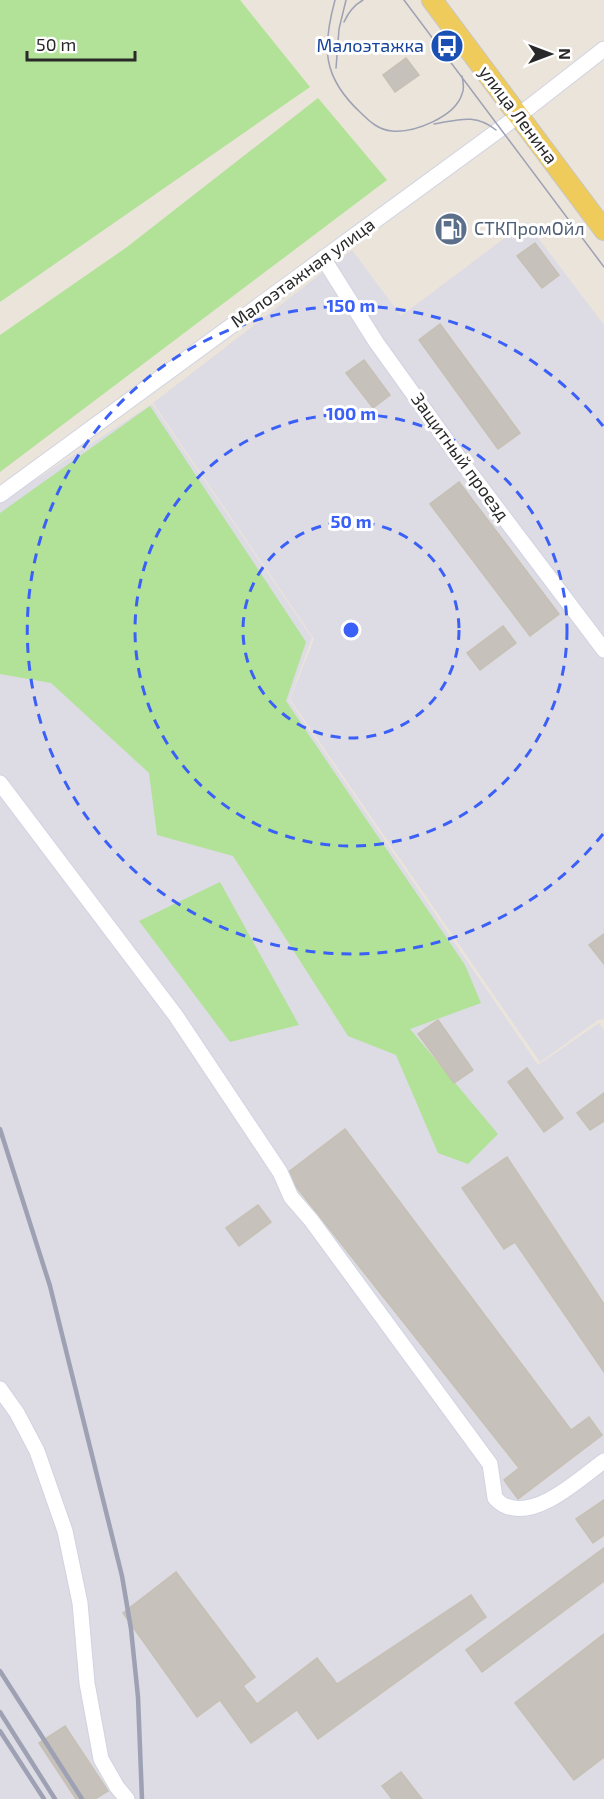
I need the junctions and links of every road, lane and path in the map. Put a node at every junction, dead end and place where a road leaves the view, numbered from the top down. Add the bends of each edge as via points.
1 (432, 0) edge
2 (604, 49) edge
3 (518, 116) junction
4 (604, 230) edge
5 (323, 258) junction
6 (0, 495) edge
7 (604, 650) edge
8 (0, 783) edge
9 (0, 1389) edge
10 (604, 1461) edge
11 (128, 1799) edge

1 - 3 main road, улица Ленина
2 - 3 street, Малоэтажная улица
3 - 4 main road, улица Ленина
3 - 5 street, Малоэтажная улица
5 - 6 street, Малоэтажная улица
5 - 7 street, Защитный проезд via 376,342 462,462
8 - 10 street via 176,1016 280,1172 291,1197 490,1464 495,1498 507,1507 533,1508
9 - 11 street via 37,1451 65,1531 80,1603 87,1683 101,1759

